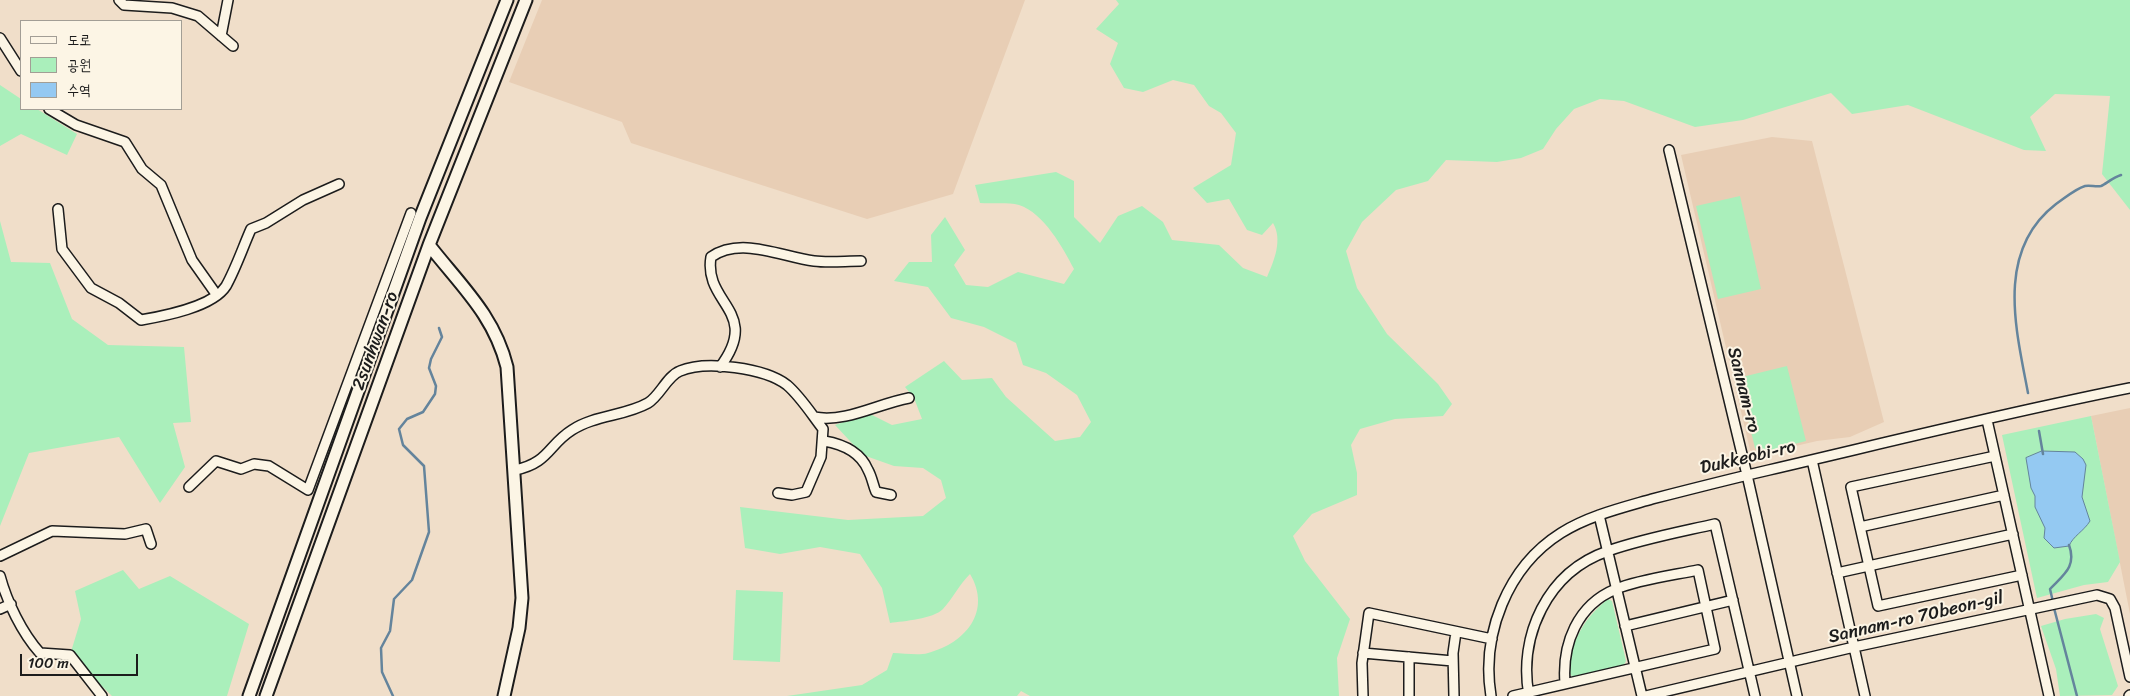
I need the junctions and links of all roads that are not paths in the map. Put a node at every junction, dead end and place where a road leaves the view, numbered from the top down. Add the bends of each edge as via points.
1 (119, 0) edge
2 (228, 0) edge
3 (507, 0) edge
4 (526, 0) edge
5 (221, 36) junction
6 (0, 38) edge
7 (233, 46) dead end
8 (20, 69) edge
9 (51, 110) edge
10 (1669, 150) dead end
11 (339, 184) dead end
12 (58, 209) dead end
13 (411, 213) dead end
14 (430, 245) junction
15 (861, 261) dead end
16 (216, 294) junction
17 (720, 367) junction
18 (2130, 388) edge
19 (909, 398) dead end
20 (814, 417) junction
21 (1987, 420) junction
22 (824, 441) junction
23 (1995, 456) junction
24 (1812, 460) junction
25 (515, 470) junction
26 (1747, 475) junction
27 (189, 487) dead end
28 (778, 493) dead end
29 (891, 494) dead end
30 (2004, 495) junction
31 (1599, 515) junction
32 (1860, 527) junction
33 (2013, 534) junction
34 (151, 544) dead end
35 (1608, 551) junction
36 (0, 556) edge
37 (1869, 566) junction
38 (1837, 573) junction
39 (2022, 575) junction
40 (0, 576) edge
41 (1616, 588) junction
42 (1733, 600) junction
43 (11, 604) junction
44 (1706, 606) junction
45 (0, 609) edge
46 (2030, 609) junction
47 (1625, 626) junction
48 (1456, 632) junction
49 (1492, 639) junction
50 (1854, 647) junction
51 (1364, 652) junction
52 (1409, 657) junction
53 (1453, 661) junction
54 (1789, 662) junction
55 (1635, 667) junction
56 (1750, 671) junction
57 (2130, 677) edge
58 (1565, 683) junction
59 (1529, 694) edge
60 (102, 696) edge
61 (248, 696) edge
62 (266, 696) edge
63 (504, 696) edge
64 (1363, 696) edge
65 (1409, 696) edge
66 (1454, 696) edge
67 (1491, 696) edge
68 (1513, 696) edge
69 (1642, 696) edge
70 (1646, 696) edge
71 (1756, 696) edge
72 (1797, 696) edge
73 (1864, 696) edge
74 (2049, 696) edge

1 - 5 street via 124,5 172,8 198,16
2 - 5 street
3 - 61 street, 2sunhwan-ro via 420,218
4 - 14 street, 2sunhwan-ro
5 - 7 street
6 - 8 street
9 - 16 street via 76,125 125,142 142,169 161,185 192,260
10 - 26 street, Sannam-ro
11 - 16 street via 251,229 225,287
12 - 16 street via 62,250 91,288 141,320 177,313 206,302
13 - 27 street via 308,490 269,466 254,464 241,469 216,461
14 - 25 street via 470,293 501,346 508,379
14 - 62 street, 2sunhwan-ro
15 - 17 street via 813,261 758,249 741,249 711,257 713,279 736,327 735,340
17 - 20 street via 749,370 786,385
17 - 25 street via 690,368 678,372 649,403 582,424 571,430 539,463
18 - 21 street, Dukkeobi-ro
19 - 20 street via 841,418
20 - 22 street via 823,430
21 - 23 street
21 - 24 street, Dukkeobi-ro
22 - 28 street via 806,492
22 - 29 street via 842,444 852,450 868,469 876,492
23 - 30 street
23 - 32 street via 1851,487
24 - 26 street, Dukkeobi-ro
24 - 38 street
25 - 63 street via 522,598
26 - 31 street, Dukkeobi-ro
26 - 54 street, Sannam-ro
30 - 32 street
30 - 33 street
31 - 35 street
31 - 49 street, Dukkeobi-ro via 1560,534 1537,552 1516,577 1506,596
32 - 37 street
33 - 37 street
33 - 39 street
34 - 36 street via 146,529 125,534 52,531
35 - 41 street
35 - 42 street via 1716,524
35 - 59 street via 1562,580 1541,608 1528,641 1526,672
37 - 38 street
37 - 39 street via 1878,606
38 - 50 street
39 - 46 street
40 - 43 street
41 - 44 street via 1698,570
41 - 47 street
41 - 58 street via 1593,603 1574,627 1565,656
42 - 44 street
42 - 56 street
43 - 45 street
43 - 60 street via 40,653 70,655
44 - 47 street
44 - 55 street via 1715,649
46 - 50 street, Sannam-ro 70beon-gil
46 - 57 street, Sannam-ro 70beon-gil via 2097,595 2110,600 2115,608
46 - 74 street
47 - 55 street
48 - 49 street
48 - 51 street via 1370,613
48 - 53 street
49 - 67 street, Dukkeobi-ro via 1489,660
50 - 54 street, Sannam-ro 70beon-gil
50 - 73 street
51 - 52 street
51 - 64 street
52 - 53 street
52 - 65 street
53 - 66 street
54 - 56 street, Sannam-ro 70beon-gil
54 - 72 street, Sannam-ro
55 - 58 street
55 - 69 street
56 - 70 street, Sannam-ro 70beon-gil
56 - 71 street
58 - 59 street
59 - 68 street

